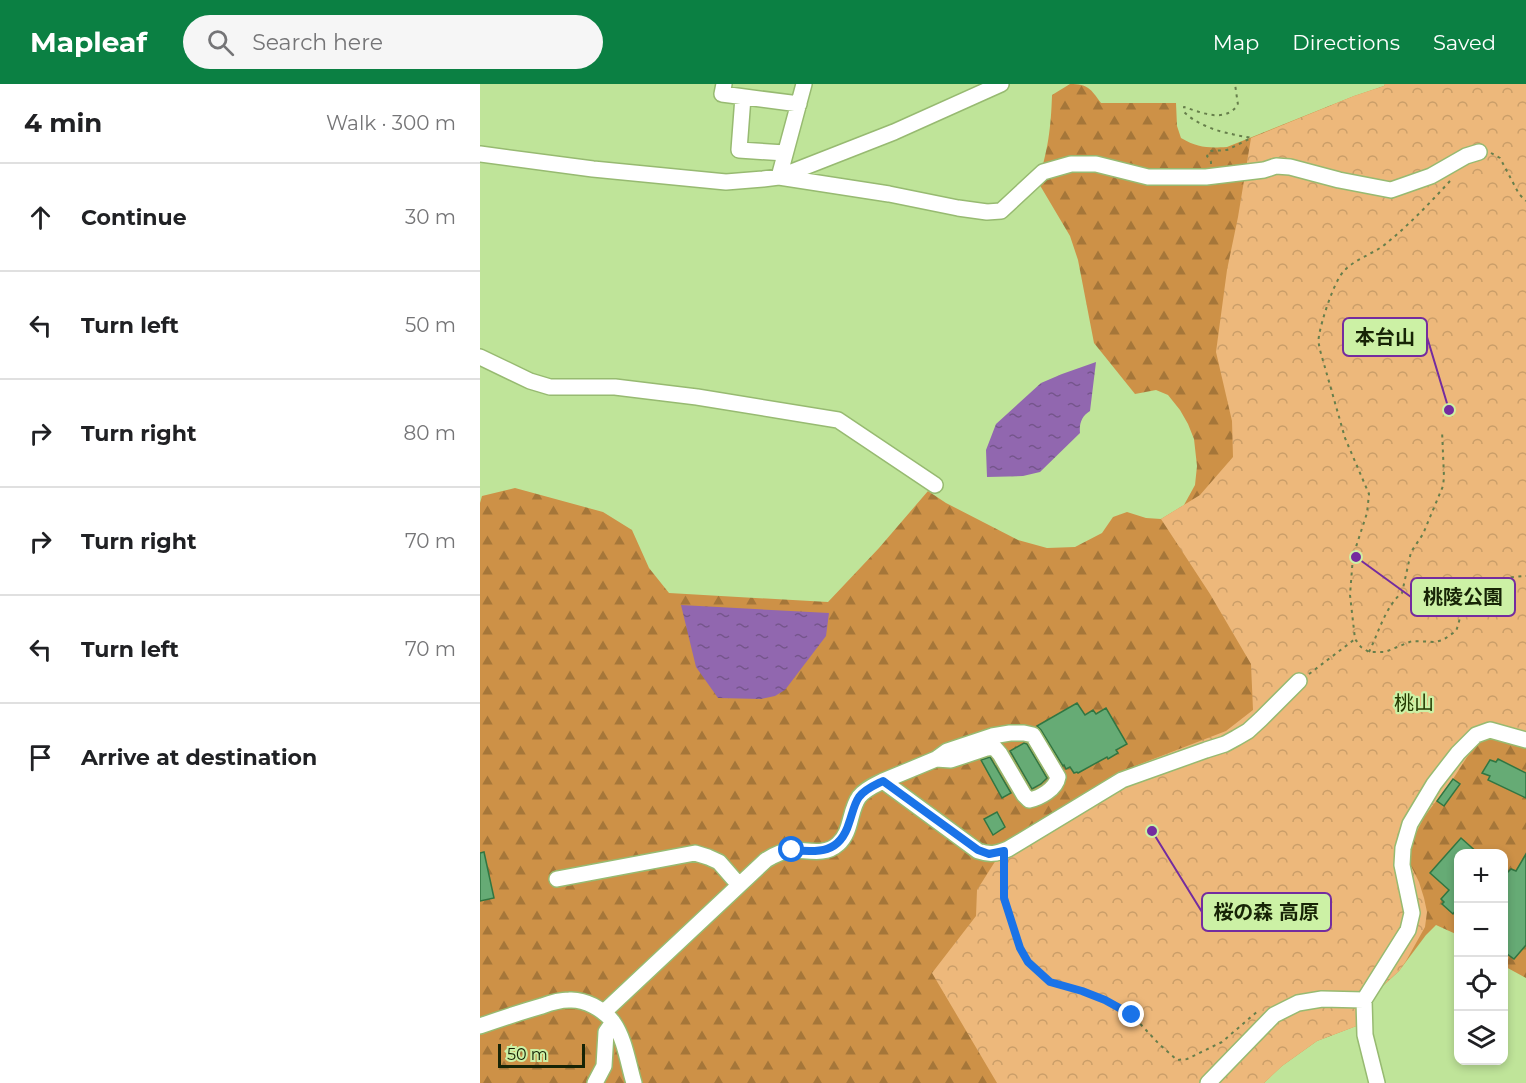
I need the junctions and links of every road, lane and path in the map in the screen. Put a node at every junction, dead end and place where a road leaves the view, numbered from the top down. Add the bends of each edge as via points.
1 (724, 84) edge
2 (804, 84) edge
3 (1001, 84) edge
4 (1235, 84) edge
5 (743, 97) junction
6 (799, 104) junction
7 (1479, 152) joint
8 (785, 153) junction
9 (480, 154) edge
10 (779, 177) junction
11 (1202, 177) junction
12 (1451, 181) dead end
13 (1526, 201) edge
14 (480, 357) edge
15 (1442, 430) dead end
16 (935, 485) dead end
17 (1526, 576) edge
18 (1355, 639) junction
19 (1369, 652) junction
20 (1299, 681) joint
21 (1526, 740) edge
22 (936, 759) junction
23 (883, 781) junction
24 (1004, 851) junction
25 (557, 879) dead end
26 (739, 885) junction
27 (1364, 1000) junction
28 (1264, 1007) dead end
29 (609, 1017) junction
30 (480, 1026) edge
31 (594, 1083) edge
32 (634, 1083) edge
33 (1208, 1083) edge
34 (1377, 1083) edge

1 - 5 street via 722,94
2 - 6 street
3 - 10 street
4 - 11 path via 1238,105 1224,116 1185,107 1184,112 1200,123 1251,138 1227,150 1210,151 1207,156 1211,162
5 - 6 street
5 - 8 street via 739,150
6 - 8 street
7 - 11 street via 1431,176 1391,190 1276,166
7 - 13 path via 1500,158
8 - 10 street
9 - 10 street via 726,182
10 - 11 street via 987,212 1001,210 1043,172 1071,164 1096,164 1148,177
12 - 18 path via 1383,246 1342,272 1320,328 1320,350 1345,438 1369,494 1353,556 1350,596
14 - 16 street via 550,387 615,387 838,420
15 - 19 path via 1443,486 1411,552 1402,593 1390,606
17 - 19 path via 1478,588 1462,609 1456,631 1443,640 1412,641 1385,652
18 - 19 path
18 - 20 path
20 - 24 street via 1236,738 1122,780
21 - 27 street via 1490,730 1476,735 1434,784 1410,824 1403,848 1402,865 1412,913 1408,930
22 - 22 street via 947,751 992,736 1024,733 1033,735 1058,777 1057,783 1029,800 994,747 951,760
22 - 23 street
23 - 24 street via 978,850 989,854
23 - 26 street via 860,796 838,844 824,851 778,853
24 - 28 path via 1004,898 1028,962 1050,982 1105,1000 1132,1015 1177,1060 1222,1042
25 - 26 street via 695,854 719,862
26 - 29 street
27 - 33 street via 1322,999 1274,1016
27 - 34 street via 1365,1035
29 - 30 street via 585,1002 569,1000
29 - 31 street via 604,1066
29 - 32 street via 622,1038

